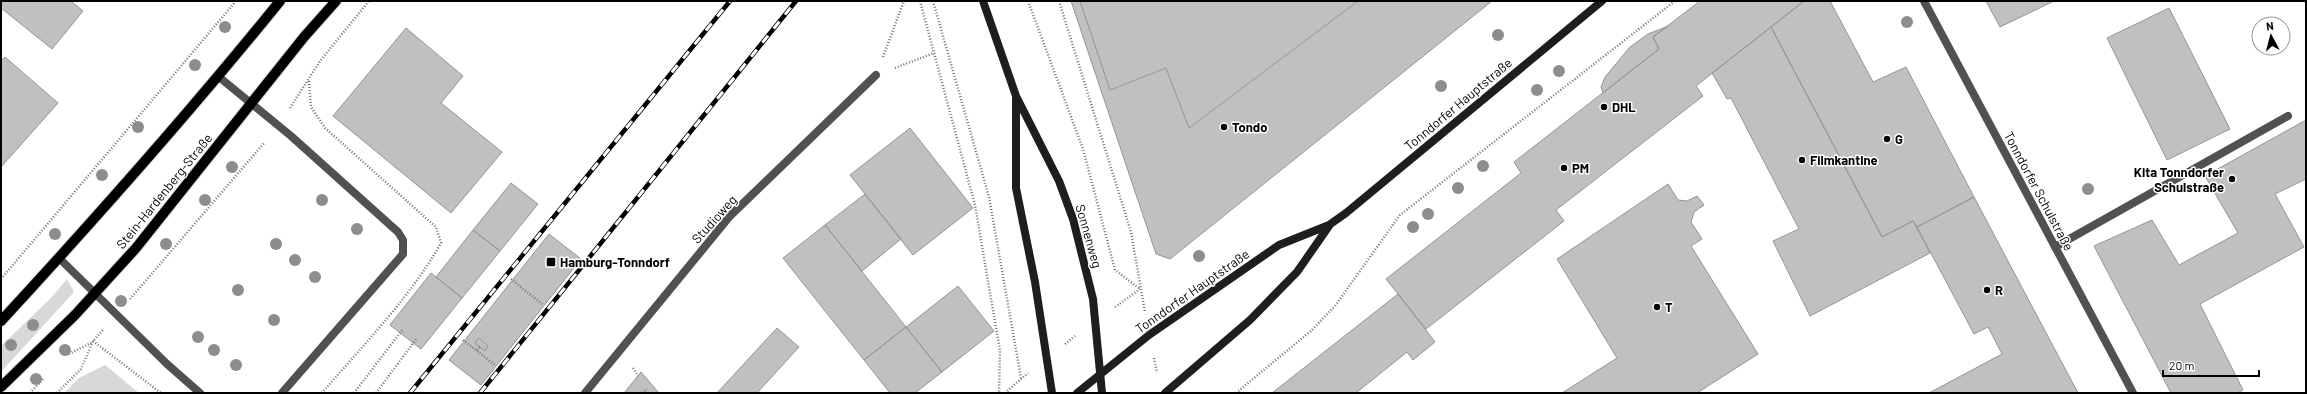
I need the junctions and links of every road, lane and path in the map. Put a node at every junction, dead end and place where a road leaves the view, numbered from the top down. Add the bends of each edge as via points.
1 (236, 1) edge
2 (280, 1) edge
3 (336, 1) edge
4 (369, 1) edge
5 (904, 1) edge
6 (920, 1) edge
7 (933, 1) edge
8 (983, 1) edge
9 (1028, 1) edge
10 (1059, 1) edge
11 (1602, 1) edge
12 (1675, 1) edge
13 (1924, 1) edge
14 (934, 53) junction
15 (876, 76) junction
16 (219, 77) junction
17 (1016, 96) junction
18 (251, 103) junction
19 (2288, 116) dead end
20 (278, 126) junction
21 (1329, 225) junction
22 (2055, 247) junction
23 (60, 259) junction
24 (1, 279) edge
25 (511, 279) dead end
26 (1140, 289) junction
27 (95, 293) junction
28 (542, 304) dead end
29 (116, 315) junction
30 (1, 321) edge
31 (1095, 321) junction
32 (403, 330) dead end
33 (417, 338) dead end
34 (463, 340) dead end
35 (93, 341) junction
36 (480, 347) dead end
37 (477, 350) junction
38 (67, 355) dead end
39 (1046, 359) junction
40 (494, 365) dead end
41 (1100, 373) junction
42 (46, 377) dead end
43 (1021, 378) junction
44 (1, 387) edge
45 (647, 389) dead end
46 (30, 393) edge
47 (57, 393) edge
48 (162, 393) edge
49 (200, 393) edge
50 (282, 393) edge
51 (354, 393) edge
52 (376, 393) edge
53 (585, 393) edge
54 (642, 393) edge
55 (999, 393) edge
56 (1005, 393) edge
57 (1052, 393) edge
58 (1078, 393) edge
59 (1102, 393) edge
60 (1165, 393) edge
61 (1236, 393) edge
62 (2133, 393) edge

1 - 24 path
2 - 16 main road
3 - 18 main road, Stein-Hardenberg-Straße
4 - 20 path via 320,61
5 - 15 path
6 - 14 path
7 - 43 path via 989,197
8 - 17 main road, Sonnenweg
9 - 26 path via 1083,149 1115,270
10 - 26 path via 1131,232
11 - 21 main road, Tonndorfer Hauptstraße
12 - 61 path via 1400,215 1330,310 1312,330
13 - 22 street, Tonndorfer Schulstraße
14 - 15 path
14 - 55 path via 975,205 1000,351
15 - 53 street, Studioweg via 730,216
16 - 18 street
16 - 23 main road
17 - 31 main road, Sonnenweg via 1059,181 1073,219 1088,278
17 - 39 main road, Sonnenweg via 1016,188 1035,282
18 - 20 street
18 - 27 main road, Stein-Hardenberg-Straße via 136,248
19 - 22 street
20 - 29 path via 247,166
20 - 50 street via 398,232 403,240 404,250
21 - 41 main road, Tonndorfer Hauptstraße via 1279,245 1182,311
21 - 60 main road, Tonndorfer Hauptstraße via 1297,272 1250,320
22 - 62 street, Tonndorfer Schulstraße
23 - 27 street
23 - 30 main road
25 - 28 path
26 - 31 path
27 - 29 street
27 - 44 main road, Stein-Hardenberg-Straße
29 - 49 street
31 - 39 path
31 - 41 main road, Sonnenweg
32 - 51 path
33 - 52 path
34 - 37 path
35 - 38 path
35 - 47 path via 81,369
35 - 48 path
36 - 37 path
37 - 40 path
39 - 43 path
39 - 57 main road, Sonnenweg
41 - 58 main road, Tonndorfer Hauptstraße
41 - 59 main road, Sonnenweg
42 - 46 path
43 - 56 path
45 - 54 path

